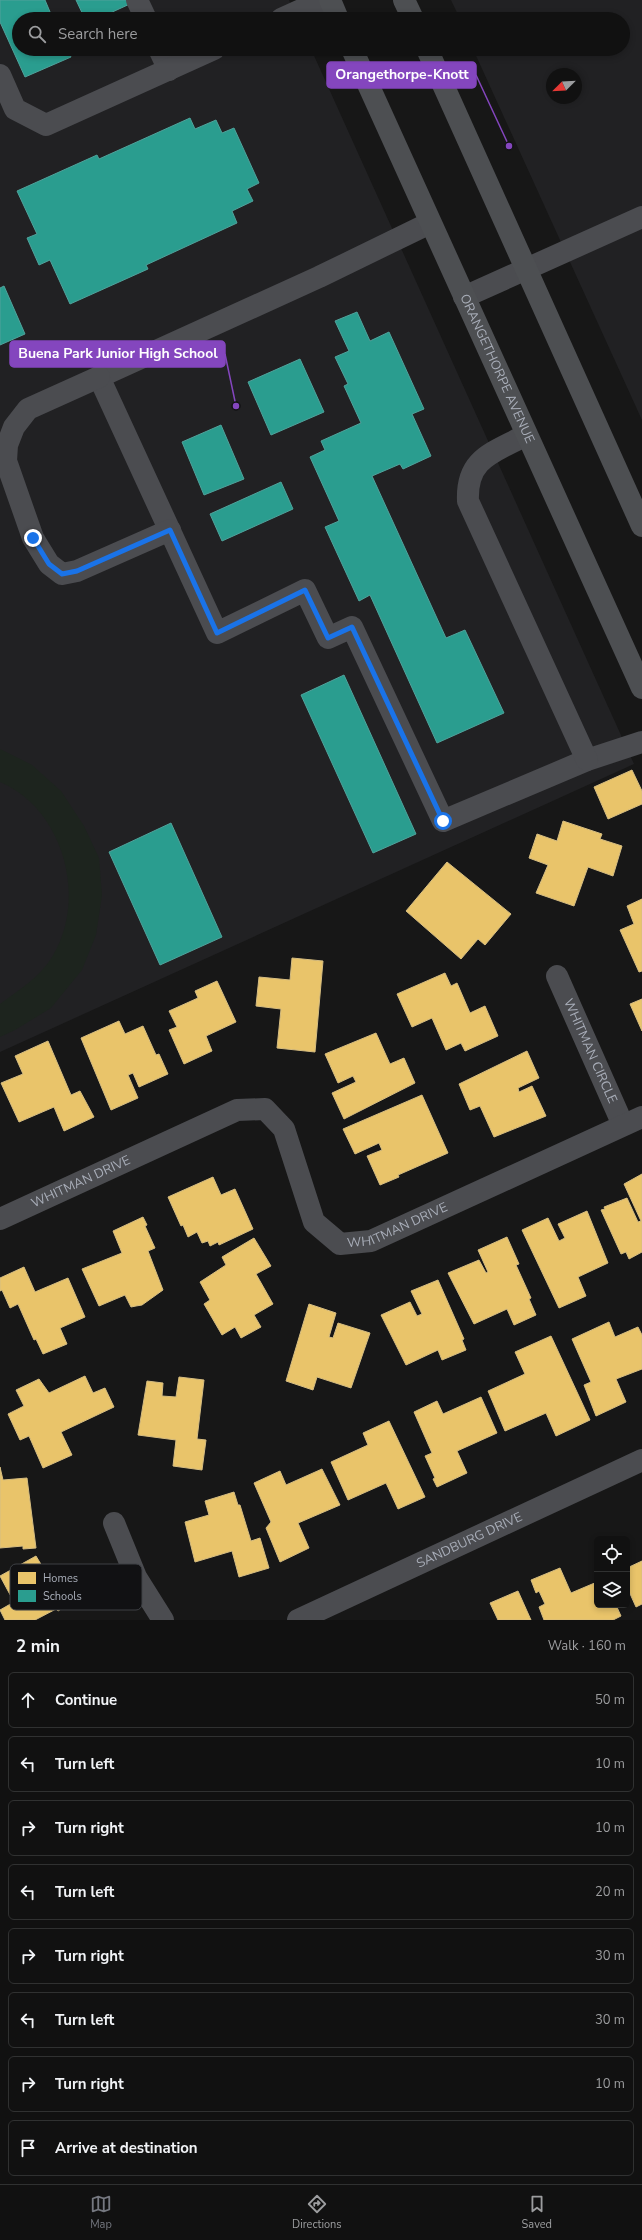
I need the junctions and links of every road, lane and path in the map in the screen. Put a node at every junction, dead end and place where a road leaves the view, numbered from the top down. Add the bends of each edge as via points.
1 (137, 0) edge
2 (323, 0) edge
3 (330, 0) edge
4 (404, 0) edge
5 (143, 12) edge
6 (296, 12) edge
7 (335, 12) edge
8 (410, 12) edge
9 (163, 56) edge
10 (199, 56) edge
11 (355, 56) edge
12 (429, 56) edge
13 (169, 70) junction
14 (0, 75) edge
15 (642, 217) edge
16 (430, 223) junction
17 (526, 270) junction
18 (464, 297) junction
19 (99, 377) junction
20 (526, 435) junction
21 (642, 526) edge
22 (170, 530) junction
23 (642, 688) edge
24 (642, 742) edge
25 (587, 760) junction
26 (557, 976) dead end
27 (633, 1121) edge
28 (0, 1219) edge
29 (642, 1460) edge
30 (114, 1523) dead end
31 (131, 1564) edge
32 (142, 1587) edge
33 (163, 1620) edge
34 (298, 1620) edge

1 - 5 street
2 - 6 street
3 - 7 main road
4 - 8 main road
9 - 13 street
10 - 13 street
11 - 16 main road, ORANGETHORPE AVENUE
12 - 17 main road
13 - 14 street via 46,125 15,109
15 - 17 street
16 - 18 main road, ORANGETHORPE AVENUE
16 - 19 street via 319,277
17 - 18 street
17 - 21 main road
18 - 20 main road, ORANGETHORPE AVENUE
19 - 22 street
19 - 22 street via 28,409 14,427 7,445 6,461 33,538 49,564 62,574 77,571
20 - 23 main road, ORANGETHORPE AVENUE
20 - 25 street via 477,464 467,486 468,501
22 - 25 street via 217,633 305,590 328,638 352,627 443,821
24 - 25 street
26 - 27 street, WHITMAN CIRCLE
27 - 28 street, WHITMAN DRIVE via 371,1241 340,1244 314,1222 284,1128 265,1109 237,1110
29 - 34 street, SANDBURG DRIVE
30 - 31 street
32 - 33 street

